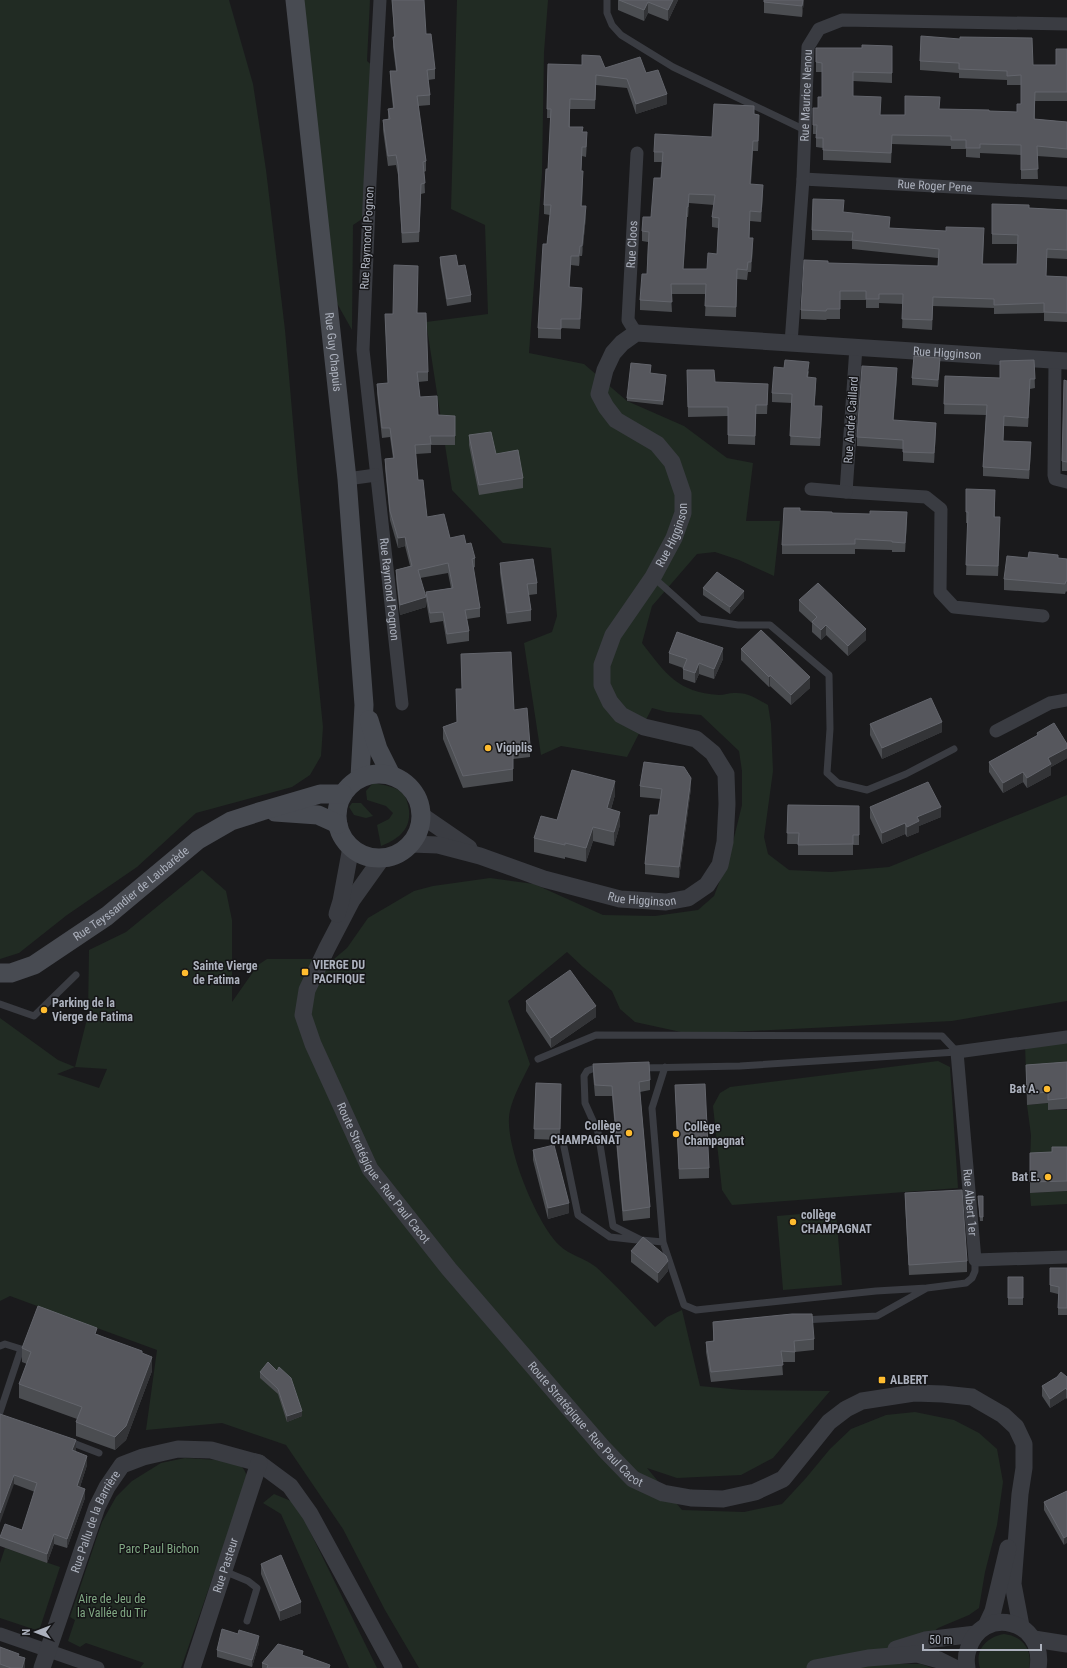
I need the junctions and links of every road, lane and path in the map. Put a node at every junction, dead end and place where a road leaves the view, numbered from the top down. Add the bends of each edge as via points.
1 (295, 0) edge
2 (380, 0) edge
3 (607, 0) edge
4 (1067, 24) edge
5 (805, 130) junction
6 (637, 153) dead end
7 (802, 180) junction
8 (1067, 193) edge
9 (636, 333) junction
10 (791, 343) junction
11 (856, 347) junction
12 (1061, 361) edge
13 (376, 475) junction
14 (347, 479) junction
15 (1067, 482) edge
16 (811, 489) dead end
17 (846, 492) junction
18 (653, 577) junction
19 (1043, 616) dead end
20 (1067, 700) edge
21 (402, 704) dead end
22 (364, 705) junction
23 (996, 731) dead end
24 (954, 749) dead end
25 (391, 775) junction
26 (360, 777) junction
27 (343, 794) junction
28 (262, 811) junction
29 (421, 815) junction
30 (338, 824) junction
31 (411, 844) junction
32 (351, 847) junction
33 (480, 856) junction
34 (382, 858) junction
35 (327, 948) junction
36 (0, 973) edge
37 (76, 975) dead end
38 (0, 1004) edge
39 (1067, 1037) edge
40 (957, 1052) junction
41 (538, 1059) dead end
42 (665, 1067) junction
43 (636, 1068) edge
44 (606, 1069) edge
45 (564, 1147) dead end
46 (641, 1240) junction
47 (663, 1242) junction
48 (1067, 1257) edge
49 (975, 1260) junction
50 (927, 1288) junction
51 (795, 1320) edge
52 (0, 1346) edge
53 (0, 1412) edge
54 (64, 1440) edge
55 (99, 1453) dead end
56 (259, 1463) junction
57 (1020, 1494) junction
58 (224, 1571) junction
59 (247, 1621) dead end
60 (1020, 1626) junction
61 (981, 1630) junction
62 (0, 1634) edge
63 (1034, 1639) junction
64 (1067, 1644) edge
65 (48, 1650) junction
66 (868, 1658) junction
67 (42, 1668) edge
68 (98, 1668) edge
69 (192, 1668) edge
70 (394, 1668) edge
71 (815, 1668) edge
72 (954, 1668) edge
73 (967, 1668) edge
74 (1038, 1668) edge

1 - 14 main road, Rue Guy Chapuis
2 - 13 street, Rue Raymond Pognon via 363,350
3 - 5 lane via 607,13 621,36 673,67
4 - 5 street, Rue Maurice Nenou via 842,20 819,29 808,47
5 - 7 street, Rue Maurice Nenou
6 - 9 street, Rue Cloos via 628,320
7 - 8 street, Rue Roger Pene
7 - 10 street, Rue Maurice Nenou
9 - 10 street, Rue Higginson
9 - 18 street, Rue Higginson via 613,353 605,370 599,394 616,420 657,444 672,462 683,494 683,513 674,538
10 - 11 street, Rue Higginson
11 - 12 street, Rue Higginson
11 - 17 street, Rue André Caillard
12 - 15 street via 1054,475 1055,479
13 - 14 street
13 - 21 street, Rue Raymond Pognon
14 - 22 main road, Rue Guy Chapuis
16 - 17 street
17 - 19 street via 926,497 941,509 940,592 954,607
18 - 24 lane via 700,619 738,625 770,625 829,675 830,729 827,773 838,783 867,790 906,774
18 - 33 street, Rue Higginson via 613,635 602,665 602,685 610,702 621,715 644,727 696,739 713,753 726,774 725,842 720,865 707,884 688,898 666,902 620,899 544,879
20 - 23 street via 1050,703
22 - 25 main road, Rue Guy Chapuis via 378,749
22 - 26 main road, Rue Guy Chapuis
25 - 26 main road via 380,773
25 - 29 main road via 403,780 413,790 419,802
26 - 27 main road via 350,784
27 - 28 main road, Rue Teyssandier de Laubarède via 320,794
27 - 30 main road via 337,813
28 - 30 main road, Rue Teyssandier de Laubarède via 318,815
28 - 36 main road, Rue Teyssandier de Laubarède via 231,822 198,840 107,916 34,965 11,973
29 - 31 main road via 417,835
29 - 33 street, Rue Higginson
30 - 32 main road via 342,836
31 - 33 street, Rue Higginson via 438,845
31 - 34 main road via 398,854
32 - 34 main road via 360,854
32 - 35 street, Route Stratégique - Rue Paul Cacot via 341,902
34 - 35 street, Route Stratégique - Rue Paul Cacot via 352,900
35 - 57 street, Route Stratégique - Rue Paul Cacot via 307,990 303,1015 313,1044 370,1169 454,1275 604,1449 633,1479 663,1493 691,1498 723,1499 755,1492 783,1479 829,1422 846,1409 862,1401 914,1393 943,1394 972,1397 1003,1414 1016,1427 1024,1444
37 - 38 lane via 34,1016
39 - 40 street
40 - 41 lane via 942,1036 596,1035
40 - 42 lane via 740,1066
40 - 49 street, Rue Albert 1er
42 - 43 lane
42 - 47 lane via 652,1108
44 - 46 lane via 587,1071 584,1076 585,1104 598,1132 613,1226
45 - 46 lane via 578,1216 610,1237
46 - 47 lane
47 - 50 lane via 684,1305 696,1310
48 - 49 street
49 - 50 lane via 975,1272 966,1283
50 - 51 lane via 877,1316
52 - 53 lane via 5,1344 21,1349
54 - 55 lane
56 - 58 street, Rue Pasteur
56 - 65 street, Rue Pallu de la Barrière via 212,1450 178,1449 122,1465 97,1507
56 - 70 street via 290,1486 310,1514
57 - 60 street, Route Stratégique - Rue Paul Cacot via 1014,1584
57 - 61 street, Route Stratégique - Rue Paul Cacot via 993,1611
58 - 59 lane via 248,1581 257,1588
58 - 69 street, Rue Pasteur
60 - 61 street via 1009,1622 997,1622
60 - 63 street
61 - 66 street via 925,1640
61 - 73 street, Route Stratégique - Rue Paul Cacot via 970,1643 966,1654
62 - 65 street
63 - 64 street
63 - 74 street via 1040,1659
65 - 67 street, Rue Pallu de la Barrière
65 - 68 street
66 - 71 street
66 - 72 street via 917,1654 939,1660

